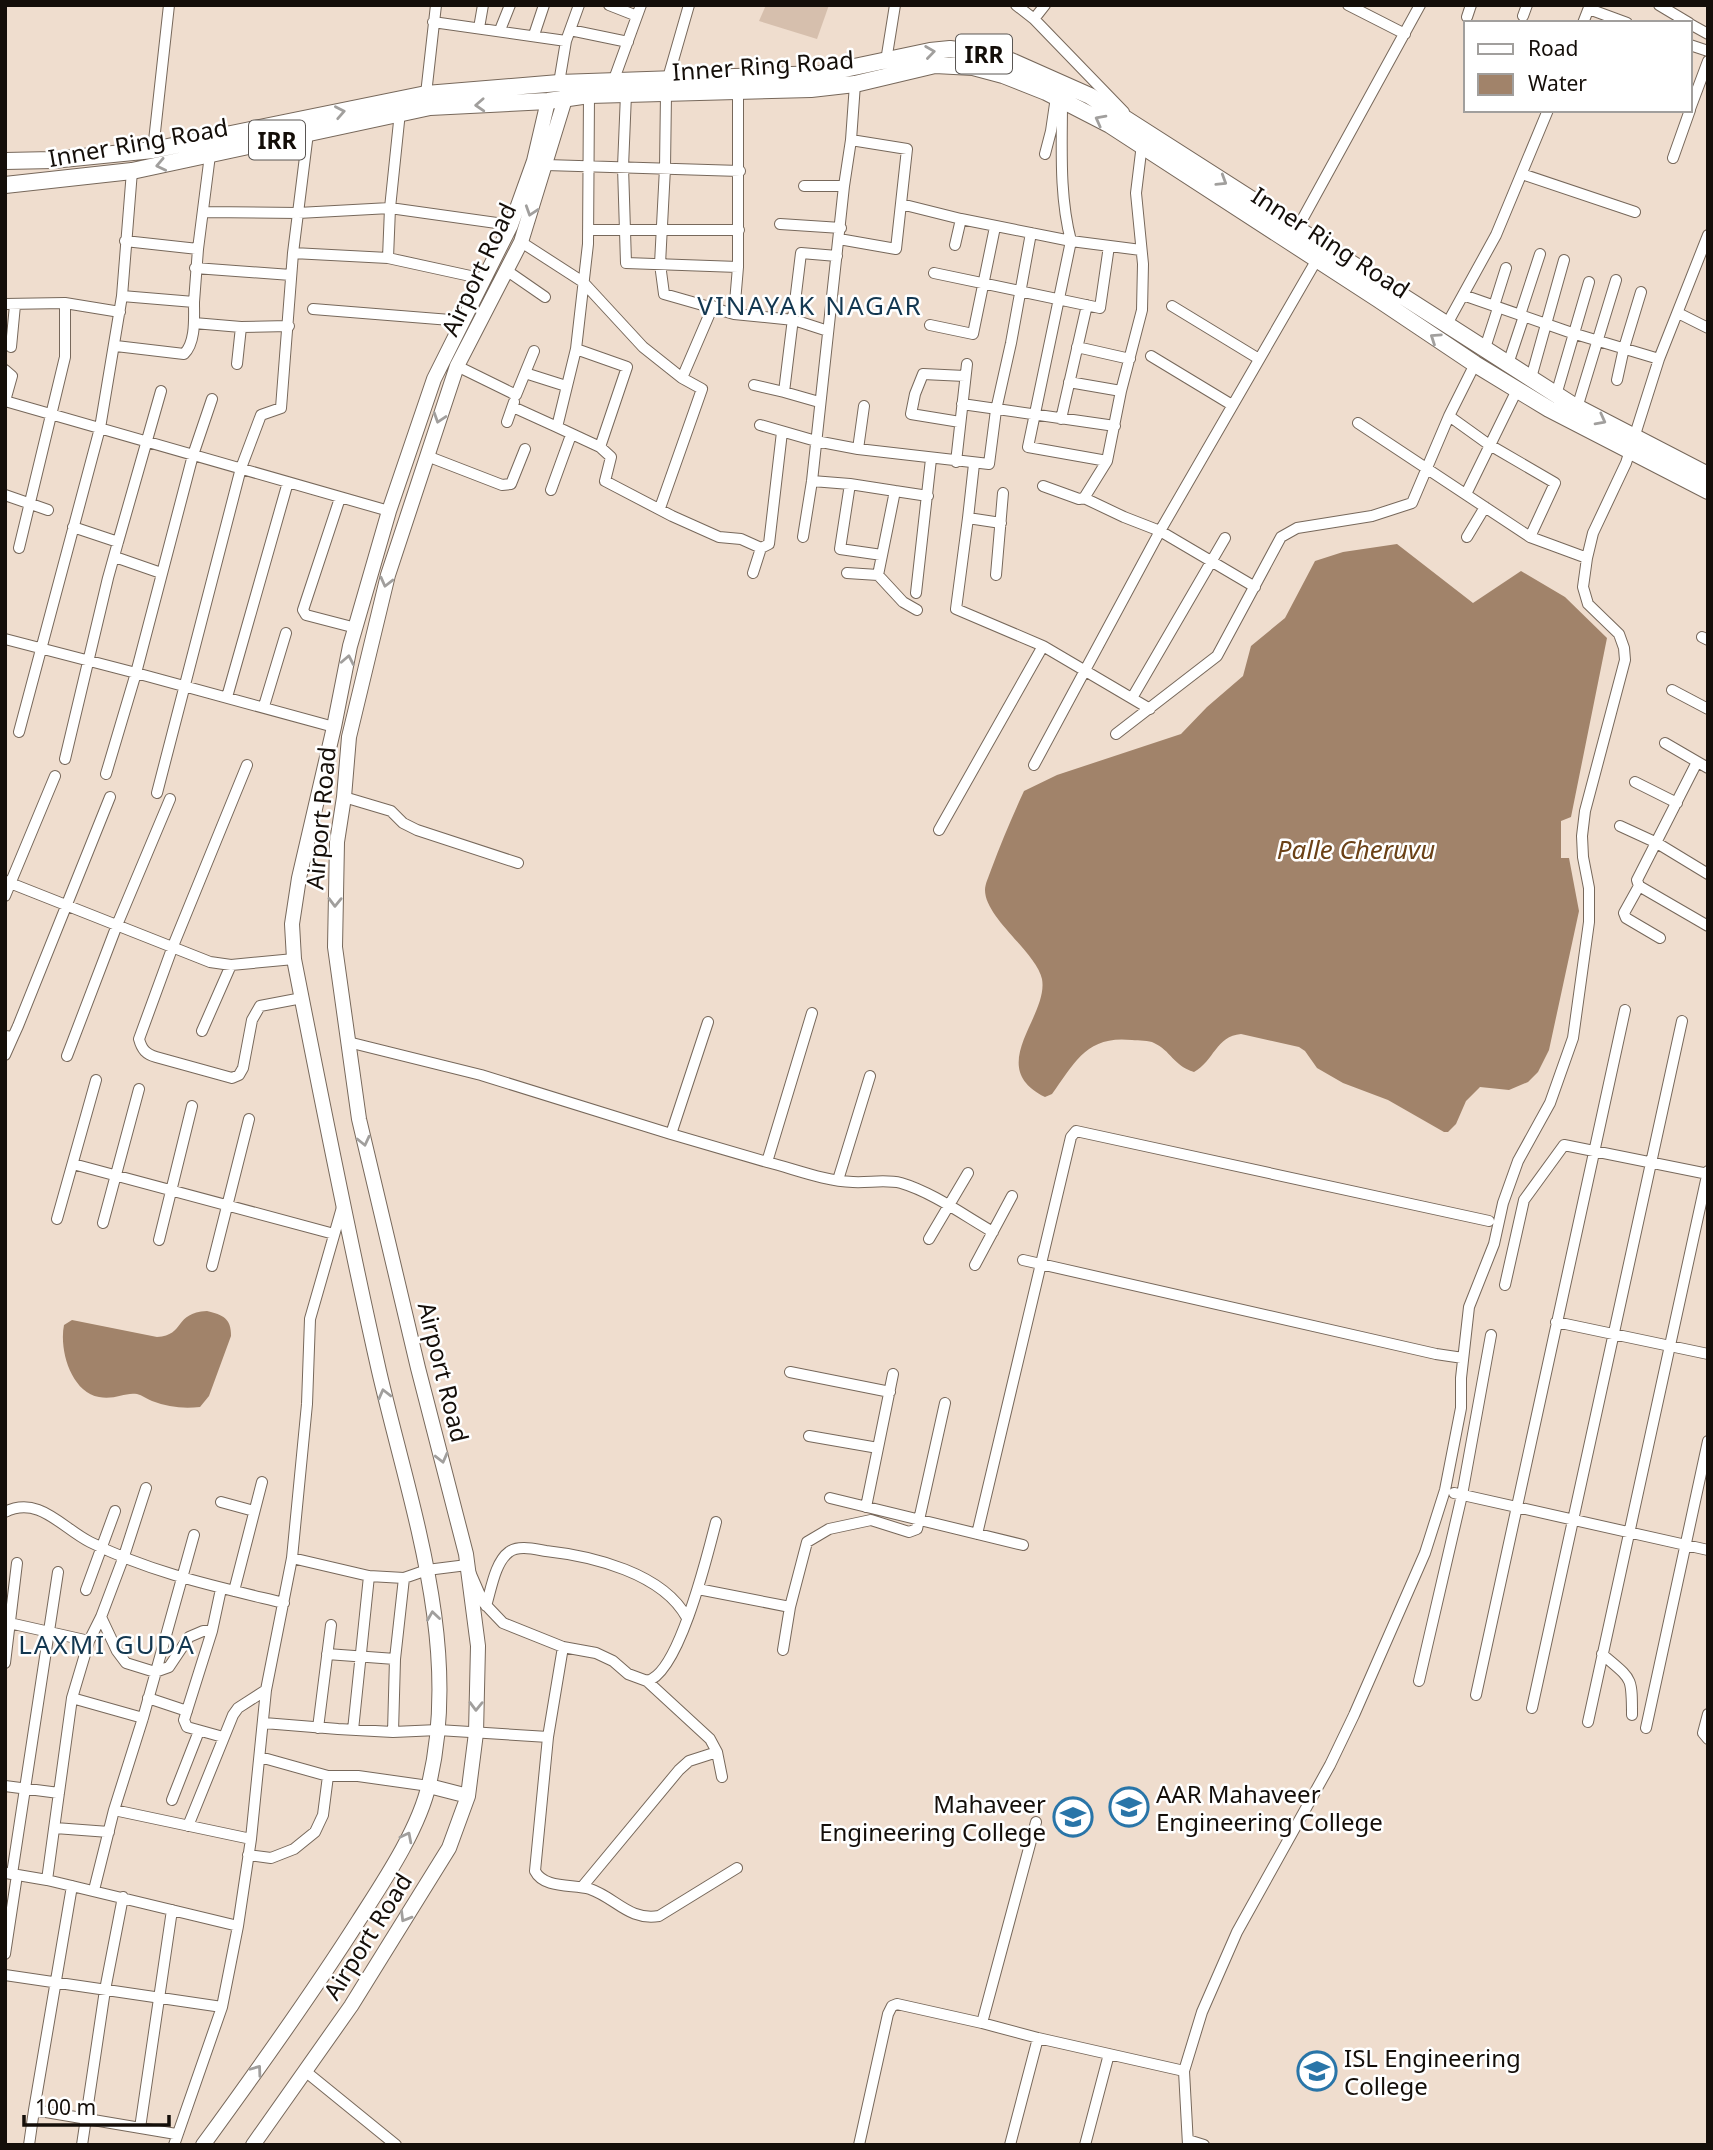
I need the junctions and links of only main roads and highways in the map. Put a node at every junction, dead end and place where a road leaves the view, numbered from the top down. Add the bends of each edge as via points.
1 (801, 82) junction
2 (667, 86) junction
3 (562, 91) junction
4 (548, 101) junction
5 (1141, 136) junction
6 (5, 162) edge
7 (5, 185) edge
8 (1631, 444) junction
9 (1708, 475) edge
10 (1708, 491) edge
11 (389, 512) junction
12 (406, 517) junction
13 (429, 1786) junction
14 (468, 1796) junction
15 (203, 2145) edge
16 (253, 2145) edge

1 - 2 highway, Inner Ring Road / IRR via 719,79
1 - 2 highway, Inner Ring Road / IRR via 738,90
5 -> 1 highway, Inner Ring Road / IRR via 1003,75 953,65 855,84
1 -> 5 highway, Inner Ring Road / IRR via 930,51 979,53 1011,61 1090,96
2 - 3 highway, Inner Ring Road / IRR via 613,82
2 - 3 highway, Inner Ring Road / IRR via 626,94
3 - 4 highway, Inner Ring Road / IRR
6 -> 3 highway, Inner Ring Road / IRR via 153,150 426,94
3 -> 12 main road, Airport Road via 546,165 521,242 457,366
4 -> 7 highway, Inner Ring Road / IRR via 430,107 132,171
4 - 11 main road, Airport Road via 534,161 510,225 434,379
5 -> 8 highway, Inner Ring Road / IRR via 1297,229
8 -> 5 highway, Inner Ring Road / IRR via 1475,365 1316,261
8 - 9 highway, Inner Ring Road / IRR
8 - 10 highway, Inner Ring Road / IRR
11 - 12 main road
13 -> 11 main road, Airport Road via 438,1730 439,1654 427,1570 343,1203 294,959 292,924 356,628
12 -> 14 main road, Airport Road via 349,737 337,842 335,947 359,1119 467,1554 478,1646 476,1733
13 - 14 main road
15 -> 13 main road, Airport Road via 308,1999 387,1876
14 -> 16 main road, Airport Road via 449,1848 351,2006

